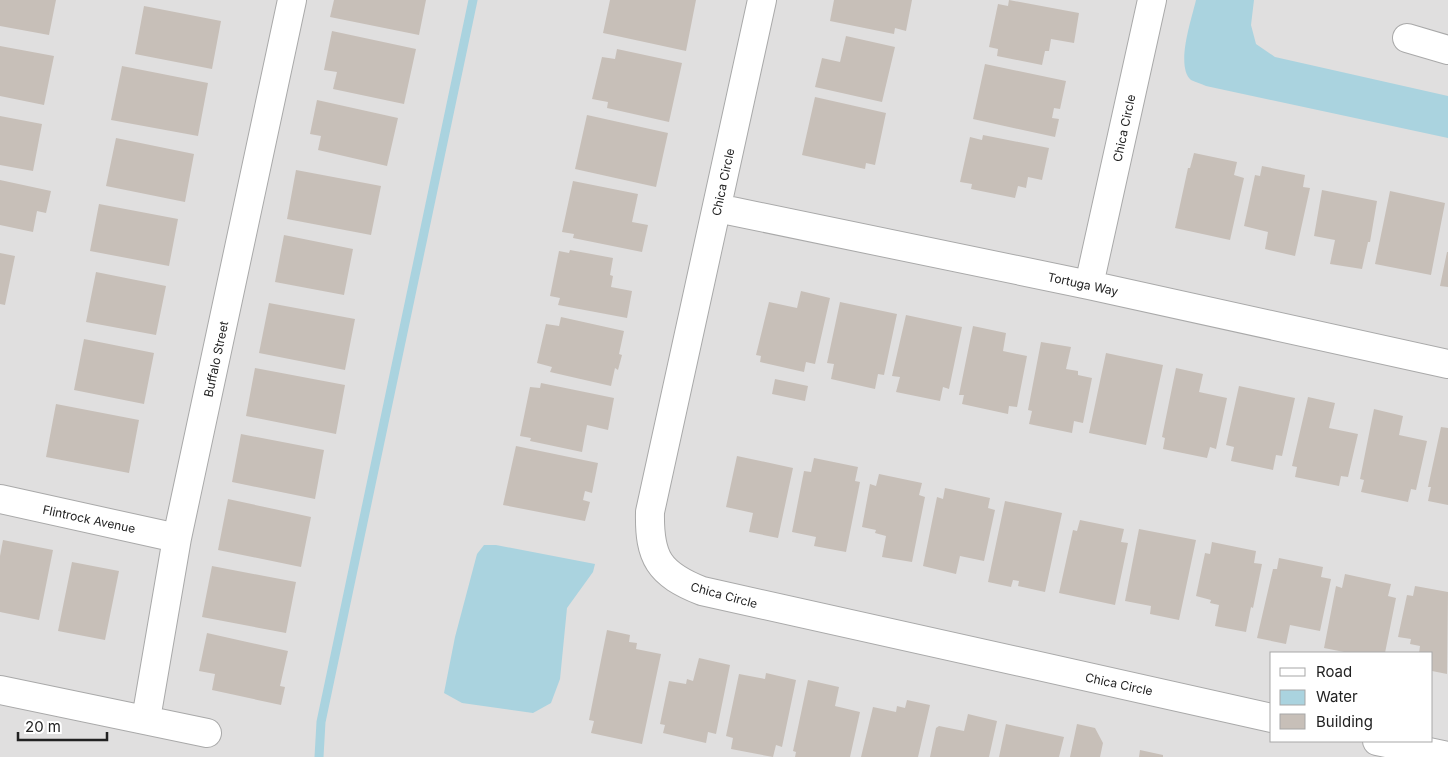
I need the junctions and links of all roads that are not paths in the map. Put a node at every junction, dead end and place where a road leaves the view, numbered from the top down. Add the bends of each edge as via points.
1 (292, 0) edge
2 (762, 0) edge
3 (1152, 0) edge
4 (1407, 38) dead end
5 (1448, 50) edge
6 (717, 208) junction
7 (1089, 285) junction
8 (1448, 364) edge
9 (0, 499) edge
10 (177, 538) junction
11 (0, 690) edge
12 (1270, 718) edge
13 (146, 719) junction
14 (208, 733) dead end
15 (1382, 742) edge
16 (1448, 756) edge

1 - 10 street, Buffalo Street
2 - 6 street, Chica Circle
3 - 7 street, Chica Circle
4 - 5 street
6 - 7 street, Tortuga Way
6 - 12 street, Chica Circle via 650,512 653,551 664,568 681,583 702,591
7 - 8 street, Tortuga Way
9 - 10 street, Flintrock Avenue
10 - 13 street, Buffalo Street
11 - 13 street
13 - 14 street
15 - 16 street

